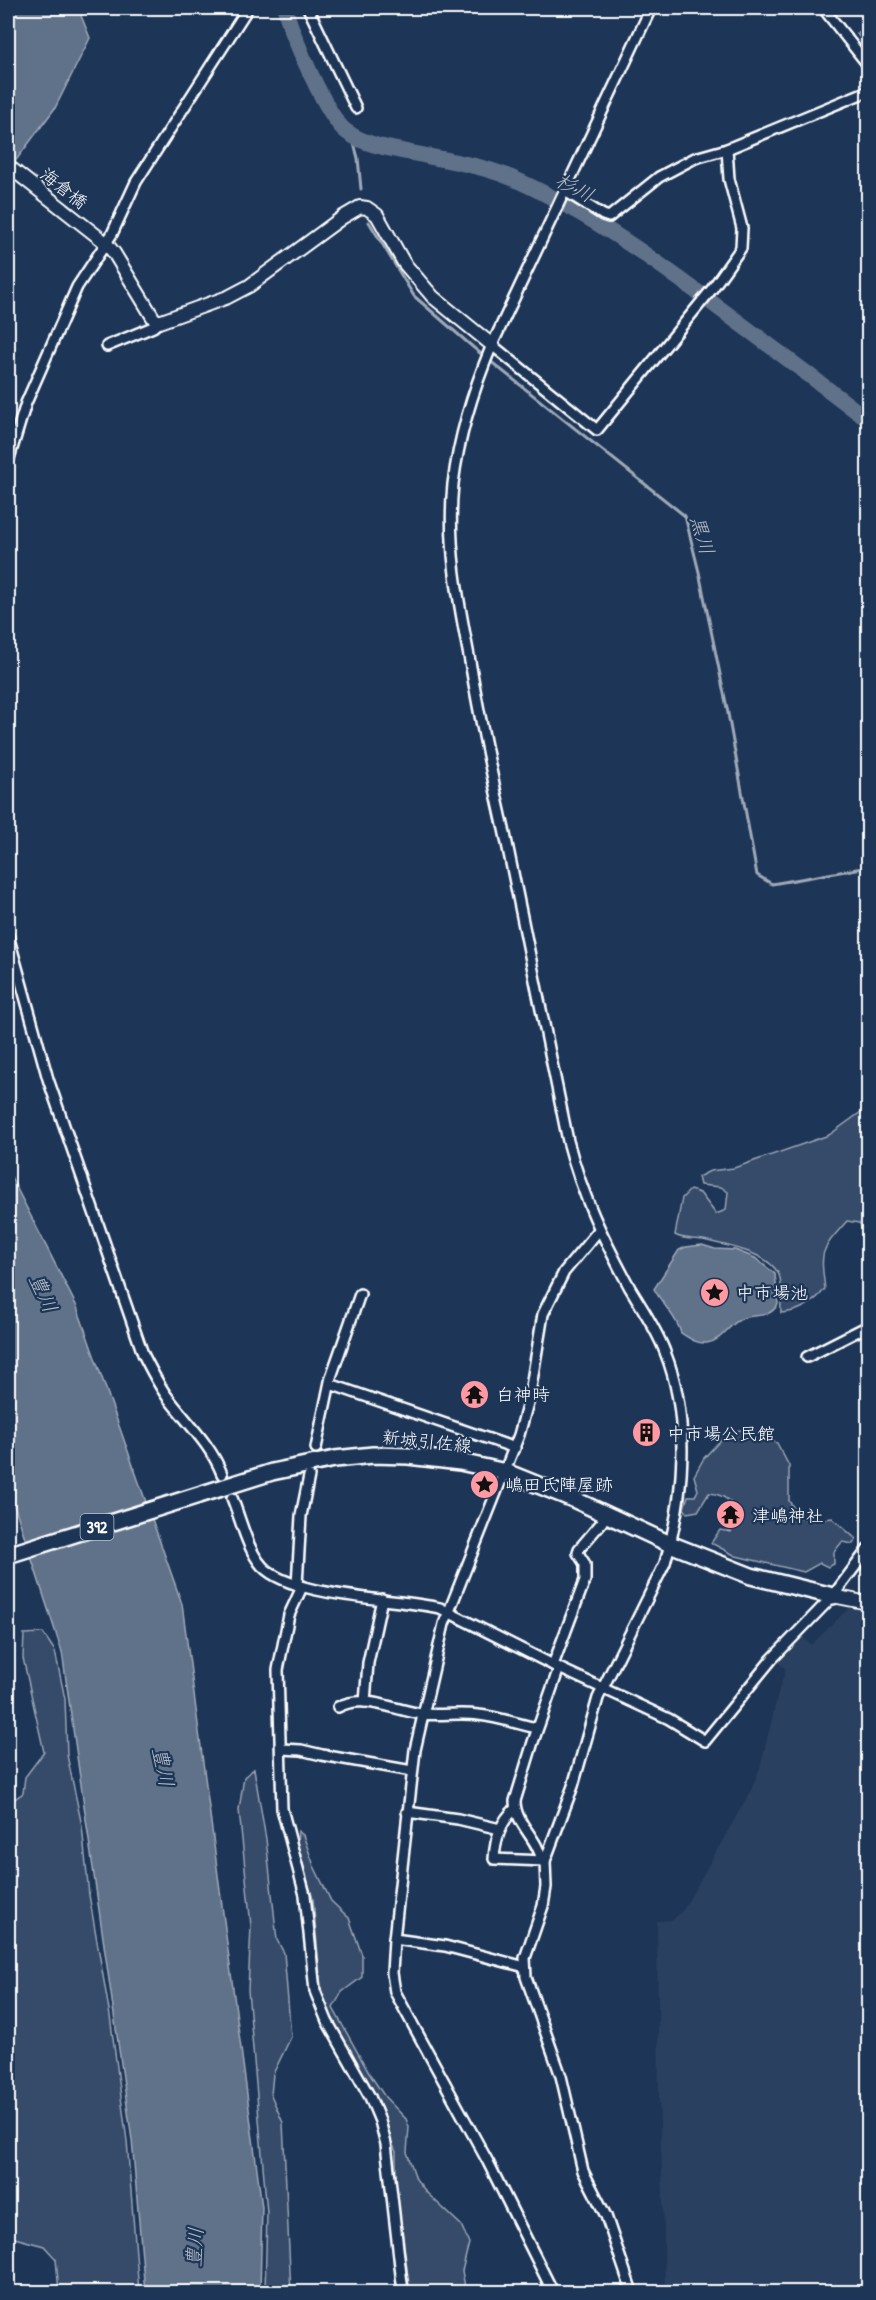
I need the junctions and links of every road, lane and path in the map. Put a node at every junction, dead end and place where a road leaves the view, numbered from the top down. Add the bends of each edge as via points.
1 (248, 8) edge
2 (308, 8) edge
3 (651, 8) edge
4 (823, 8) edge
5 (868, 65) edge
6 (868, 91) edge
7 (356, 108) dead end
8 (728, 149) junction
9 (8, 166) edge
10 (564, 193) junction
11 (103, 240) junction
12 (159, 322) junction
13 (107, 346) dead end
14 (491, 348) junction
15 (8, 462) edge
16 (8, 935) edge
17 (599, 1230) junction
18 (360, 1294) dead end
19 (868, 1326) edge
20 (807, 1357) dead end
21 (330, 1384) junction
22 (316, 1448) dead end
23 (515, 1448) junction
24 (506, 1472) junction
25 (222, 1474) dead end
26 (309, 1476) dead end
27 (232, 1498) dead end
28 (606, 1514) junction
29 (670, 1544) junction
30 (868, 1549) edge
31 (8, 1555) edge
32 (299, 1586) junction
33 (832, 1596) junction
34 (382, 1599) junction
35 (868, 1603) edge
36 (448, 1611) junction
37 (556, 1666) junction
38 (603, 1687) junction
39 (364, 1702) junction
40 (338, 1707) dead end
41 (422, 1714) junction
42 (537, 1728) junction
43 (281, 1749) junction
44 (412, 1772) junction
45 (515, 1809) junction
46 (407, 1812) junction
47 (500, 1829) junction
48 (543, 1861) junction
49 (394, 1940) junction
50 (525, 1967) junction
51 (403, 2292) edge
52 (553, 2292) edge
53 (632, 2292) edge

1 - 11 street
2 - 7 street
3 - 10 street
4 - 5 street
6 - 8 street
8 - 10 street via 695,158 659,177 609,217
8 - 14 street via 729,179 743,236 741,248 597,430
9 - 11 street, 海倉橋
10 - 14 street
11 - 12 street, 海倉橋
11 - 15 street via 77,287 26,403
12 - 13 street
12 - 14 street via 249,286 360,207 377,215 404,263 433,297
14 - 17 street via 468,405 459,445 453,486 452,559 487,756 561,1107 577,1175
16 - 25 street via 48,1079 143,1354 165,1394 207,1446
17 - 23 street via 564,1272 543,1314 530,1399
17 - 29 street via 665,1351 678,1402 680,1460
18 - 21 street
19 - 20 street
21 - 22 street
21 - 23 street
23 - 24 street
24 - 28 main road, 新城引佐線 / 392
24 - 31 main road, 新城引佐線 / 392 via 408,1456 335,1459 272,1472
24 - 36 street
26 - 32 street via 301,1516
27 - 32 street via 262,1566
28 - 29 main road, 新城引佐線 / 392
28 - 37 street via 579,1549 585,1564 585,1580
29 - 33 main road, 新城引佐線 / 392 via 752,1576
29 - 38 street via 665,1563
30 - 33 street
32 - 34 street
32 - 43 street via 278,1670
33 - 35 street
33 - 38 street via 786,1643 705,1741
34 - 36 street
34 - 39 street
36 - 37 street
36 - 41 street
37 - 38 street
37 - 42 street
38 - 48 street via 573,1786
39 - 40 street
39 - 41 street
41 - 42 street via 479,1714
41 - 44 street
42 - 45 street
43 - 44 street
43 - 51 street via 282,1809 305,1895 315,1991 380,2121
44 - 46 street
45 - 47 street
45 - 48 street
46 - 47 street
46 - 49 street
47 - 48 street via 494,1859
48 - 50 street via 543,1906
49 - 50 street via 445,1946
49 - 52 street via 395,1992 488,2162
50 - 53 street via 561,2076 584,2171 606,2216

